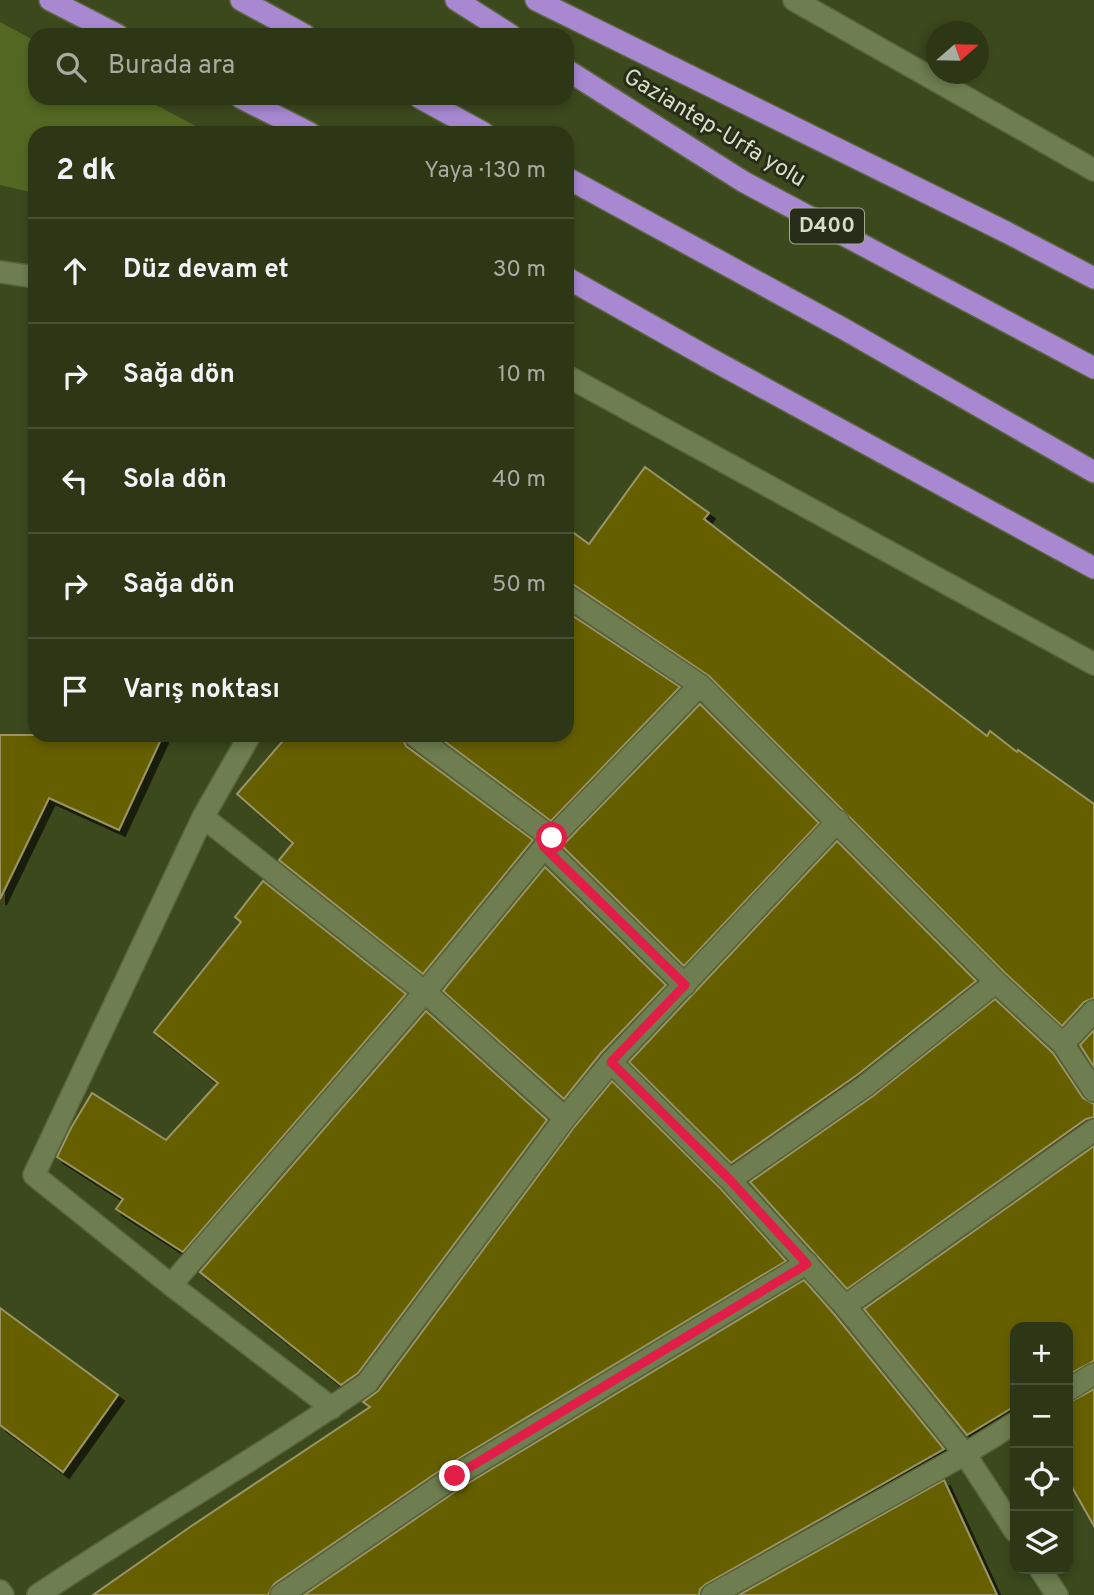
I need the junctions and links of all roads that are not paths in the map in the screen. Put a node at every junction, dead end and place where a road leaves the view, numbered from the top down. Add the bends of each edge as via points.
1 (50, 0) edge
2 (241, 0) edge
3 (456, 0) edge
4 (537, 0) edge
5 (794, 0) edge
6 (104, 28) edge
7 (292, 28) edge
8 (500, 28) edge
9 (574, 74) edge
10 (255, 105) edge
11 (433, 105) edge
12 (296, 126) edge
13 (471, 126) edge
14 (1094, 170) edge
15 (574, 182) edge
16 (0, 272) edge
17 (28, 276) edge
18 (1094, 278) edge
19 (574, 282) edge
20 (1094, 368) edge
21 (574, 380) edge
22 (1094, 472) edge
23 (1094, 568) edge
24 (574, 601) edge
25 (1094, 664) edge
26 (700, 685) junction
27 (246, 742) edge
28 (423, 742) edge
29 (204, 817) junction
30 (838, 821) junction
31 (548, 842) junction
32 (996, 982) junction
33 (685, 985) junction
34 (425, 992) junction
35 (1094, 1010) edge
36 (1063, 1044) junction
37 (611, 1062) junction
38 (1094, 1091) edge
39 (565, 1118) junction
40 (1094, 1130) edge
41 (730, 1180) junction
42 (807, 1264) junction
43 (171, 1285) junction
44 (845, 1306) junction
45 (1094, 1374) edge
46 (1073, 1387) edge
47 (332, 1408) junction
48 (1010, 1426) edge
49 (965, 1454) junction
50 (1010, 1523) edge
51 (1043, 1574) edge
52 (38, 1595) edge
53 (281, 1595) edge
54 (712, 1595) edge
55 (1057, 1595) edge

1 - 6 highway
2 - 7 highway
3 - 8 highway
4 - 18 highway
5 - 14 street
9 - 20 highway, Gaziantep-Urfa yolu / D400 via 744,182
10 - 12 highway
11 - 13 highway
15 - 22 highway
16 - 17 street
19 - 23 highway
21 - 25 street
24 - 26 street
26 - 30 street
26 - 31 street
27 - 29 street
28 - 31 street
29 - 34 street
29 - 43 street via 34,1175
30 - 32 street
30 - 33 street
31 - 33 street
31 - 34 street
32 - 36 street
32 - 41 street via 865,1086
33 - 37 street
34 - 39 street
34 - 43 street
35 - 36 street
36 - 38 street
37 - 39 street
37 - 41 street
39 - 47 street via 367,1383
40 - 44 street
41 - 42 street
42 - 44 street
42 - 53 street via 455,1476
43 - 47 street
44 - 49 street
45 - 46 street
47 - 52 street
48 - 49 street
49 - 50 street
49 - 54 street
51 - 55 street

